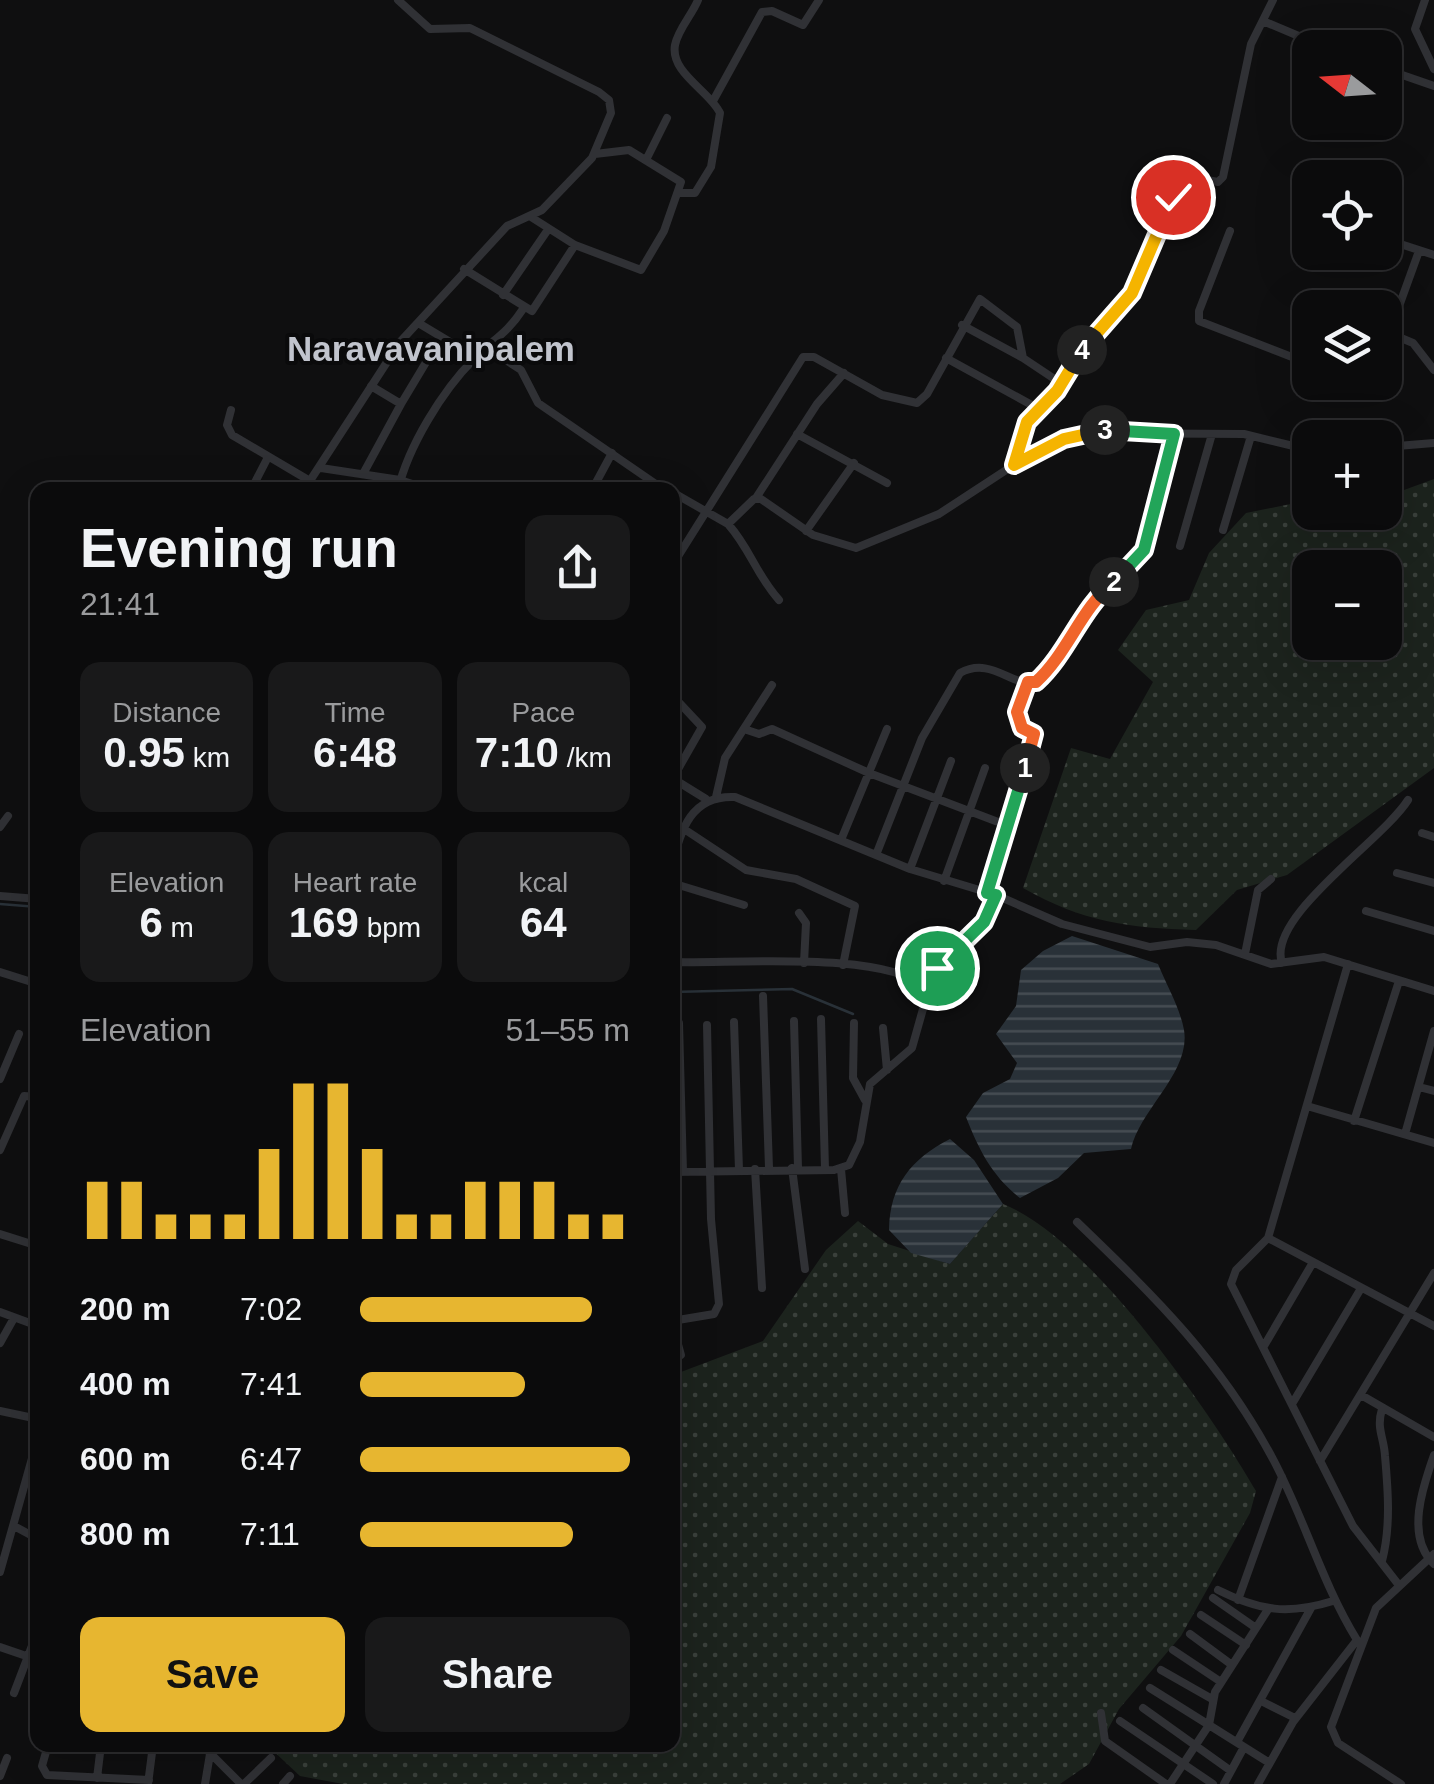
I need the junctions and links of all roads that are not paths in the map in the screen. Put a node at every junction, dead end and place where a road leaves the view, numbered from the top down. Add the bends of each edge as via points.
1 (398, 0) edge
2 (698, 0) edge
3 (819, 0) edge
4 (1273, 0) edge
5 (1425, 0) edge
6 (1263, 21) junction
7 (1292, 33) edge
8 (1434, 69) edge
9 (1402, 75) edge
10 (1434, 86) edge
11 (713, 100) junction
12 (667, 118) dead end
13 (594, 154) junction
14 (646, 158) junction
15 (680, 193) junction
16 (531, 217) junction
17 (547, 231) junction
18 (1230, 231) dead end
19 (1402, 245) edge
20 (575, 246) junction
21 (1419, 251) junction
22 (1434, 256) edge
23 (464, 268) junction
24 (503, 296) junction
25 (1402, 299) edge
26 (523, 308) junction
27 (420, 324) junction
28 (962, 325) junction
29 (1402, 338) edge
30 (488, 349) junction
31 (431, 354) dead end
32 (476, 357) junction
33 (1292, 357) edge
34 (946, 358) junction
35 (1024, 358) junction
36 (1434, 370) edge
37 (844, 373) junction
38 (1062, 384) junction
39 (371, 386) junction
40 (401, 404) junction
41 (231, 410) dead end
42 (1039, 410) junction
43 (797, 434) junction
44 (1174, 434) junction
45 (1212, 434) junction
46 (1252, 436) junction
47 (1434, 443) edge
48 (1292, 446) edge
49 (1402, 446) edge
50 (612, 454) junction
51 (267, 458) junction
52 (854, 463) junction
53 (1014, 465) junction
54 (321, 468) junction
55 (363, 474) junction
56 (310, 481) joint
57 (255, 482) edge
58 (389, 482) edge
59 (401, 482) edge
60 (596, 482) edge
61 (654, 482) edge
62 (887, 483) dead end
63 (680, 498) edge
64 (756, 498) junction
65 (704, 511) junction
66 (728, 524) junction
67 (806, 530) junction
68 (1223, 530) dead end
69 (1180, 546) dead end
70 (680, 552) edge
71 (779, 600) dead end
72 (1028, 682) junction
73 (772, 684) dead end
74 (680, 704) edge
75 (887, 729) dead end
76 (746, 730) junction
77 (950, 762) dead end
78 (680, 766) edge
79 (985, 768) dead end
80 (870, 774) junction
81 (680, 783) edge
82 (903, 786) junction
83 (716, 797) junction
84 (936, 798) junction
85 (706, 800) junction
86 (1408, 800) dead end
87 (970, 811) junction
88 (8, 816) dead end
89 (1006, 825) junction
90 (0, 827) edge
91 (684, 828) junction
92 (1422, 834) dead end
93 (1434, 837) edge
94 (841, 840) junction
95 (680, 841) edge
96 (876, 855) junction
97 (910, 869) junction
98 (1398, 873) dead end
99 (1271, 879) dead end
100 (944, 881) junction
101 (1434, 883) edge
102 (680, 885) edge
103 (991, 894) junction
104 (0, 896) edge
105 (30, 898) edge
106 (744, 905) dead end
107 (1366, 911) dead end
108 (799, 913) dead end
109 (1434, 931) edge
110 (1245, 954) junction
111 (680, 962) edge
112 (1282, 962) junction
113 (804, 963) junction
114 (1348, 964) junction
115 (843, 965) junction
116 (0, 972) edge
117 (30, 981) edge
118 (1399, 981) junction
119 (928, 988) junction
120 (1434, 990) edge
121 (762, 996) dead end
122 (821, 1019) dead end
123 (794, 1021) dead end
124 (734, 1022) dead end
125 (854, 1023) dead end
126 (707, 1026) dead end
127 (883, 1028) dead end
128 (1434, 1031) edge
129 (19, 1034) dead end
130 (1432, 1044) edge
131 (886, 1070) junction
132 (0, 1079) edge
133 (1419, 1087) junction
134 (1434, 1091) edge
135 (30, 1096) edge
136 (864, 1100) junction
137 (1308, 1106) junction
138 (1354, 1122) junction
139 (1406, 1134) junction
140 (1434, 1143) edge
141 (0, 1150) edge
142 (769, 1168) junction
143 (796, 1168) junction
144 (755, 1169) junction
145 (825, 1169) junction
146 (841, 1169) junction
147 (739, 1170) junction
148 (680, 1172) edge
149 (710, 1172) junction
150 (846, 1214) dead end
151 (1077, 1222) dead end
152 (0, 1234) edge
153 (1268, 1238) junction
154 (30, 1243) edge
155 (1312, 1264) junction
156 (805, 1269) dead end
157 (1434, 1273) edge
158 (762, 1288) dead end
159 (1360, 1290) junction
160 (0, 1312) edge
161 (1410, 1313) junction
162 (14, 1318) junction
163 (680, 1320) edge
164 (30, 1323) edge
165 (1434, 1326) edge
166 (0, 1343) edge
167 (1264, 1346) junction
168 (1361, 1396) junction
169 (1292, 1404) junction
170 (1382, 1410) junction
171 (0, 1411) edge
172 (30, 1417) edge
173 (1434, 1437) edge
174 (1434, 1455) edge
175 (1320, 1461) junction
176 (30, 1467) edge
177 (1282, 1477) junction
178 (14, 1526) junction
179 (30, 1535) edge
180 (1432, 1558) edge
181 (1382, 1561) junction
182 (0, 1572) edge
183 (1398, 1584) junction
184 (1238, 1600) junction
185 (1333, 1601) junction
186 (1311, 1608) junction
187 (1267, 1611) junction
188 (1201, 1615) dead end
189 (1367, 1627) junction
190 (1256, 1628) junction
191 (1190, 1634) dead end
192 (1357, 1640) junction
193 (1246, 1644) junction
194 (0, 1647) edge
195 (30, 1649) edge
196 (1173, 1650) dead end
197 (27, 1656) junction
198 (30, 1657) edge
199 (1232, 1665) junction
200 (1161, 1670) dead end
201 (1221, 1682) junction
202 (1150, 1688) dead end
203 (14, 1693) dead end
204 (1212, 1700) junction
205 (1261, 1701) junction
206 (1142, 1708) dead end
207 (1101, 1713) dead end
208 (1296, 1718) junction
209 (1120, 1721) dead end
210 (1208, 1726) junction
211 (1240, 1745) junction
212 (1196, 1746) junction
213 (45, 1752) edge
214 (100, 1752) edge
215 (152, 1752) edge
216 (210, 1754) joint
217 (7, 1758) dead end
218 (271, 1758) dead end
219 (1268, 1762) junction
220 (1183, 1764) junction
221 (1231, 1771) junction
222 (45, 1773) junction
223 (0, 1776) edge
224 (290, 1776) dead end
225 (97, 1778) junction
226 (149, 1782) edge
227 (38, 1784) edge
228 (205, 1784) edge
229 (243, 1784) edge
230 (283, 1784) edge
231 (1168, 1784) edge
232 (1213, 1784) edge
233 (1224, 1784) edge
234 (1258, 1784) edge
235 (1401, 1784) edge

1 - 13 street via 430,29 474,30 605,96 610,113
2 - 11 street via 674,47 690,80
3 - 11 street via 802,25 762,12
4 - 6 street
5 - 8 street via 1415,29
6 - 7 street
6 - 38 street via 1251,44 1223,177 1184,182 1166,207 1128,298 1090,339
9 - 10 street
11 - 15 street via 720,113 711,167 695,193
12 - 14 street
13 - 14 street via 624,149
13 - 16 street
14 - 15 street via 680,180
15 - 20 street via 641,270
16 - 17 street
16 - 23 street via 510,223
17 - 20 street
17 - 24 street
18 - 33 street via 1200,321
19 - 21 street
20 - 26 street via 534,310
21 - 22 street
21 - 25 street
23 - 24 street
23 - 27 street
24 - 26 street
26 - 30 street
27 - 32 street
27 - 39 street
28 - 34 street
28 - 35 street
28 - 35 street via 974,302 983,300 1017,327
29 - 36 street
30 - 32 street
30 - 50 street via 522,370 538,403
31 - 40 street
32 - 59 street via 440,404
34 - 37 street via 927,394 913,405
34 - 42 street
35 - 38 street
37 - 43 street
37 - 65 street via 814,358 799,360
38 - 42 street
39 - 40 street
39 - 54 street
40 - 55 street
41 - 51 street via 228,431
42 - 53 street via 1024,427
43 - 52 street
43 - 64 street
44 - 45 street
44 - 53 street via 1086,433
44 - 72 street via 1140,557 1096,598 1055,664
45 - 46 street
45 - 69 street
46 - 48 street
46 - 68 street
47 - 49 street
50 - 60 street
50 - 61 street
51 - 56 street
51 - 57 street
52 - 62 street
52 - 67 street
53 - 67 street via 939,514 870,545 847,547
54 - 55 street
54 - 56 street
55 - 58 street
63 - 65 street
64 - 66 street
64 - 67 street
65 - 66 street
65 - 70 street
66 - 71 street
72 - 82 street via 988,668 960,674
72 - 89 street via 1017,712 1034,739
73 - 76 street
74 - 78 street via 702,727
75 - 80 street
76 - 80 street via 772,729
76 - 83 street via 725,758
77 - 84 street
79 - 87 street
80 - 82 street
80 - 94 street
81 - 85 street
82 - 84 street
82 - 96 street
83 - 85 street
83 - 94 street via 752,802
84 - 87 street
84 - 97 street
85 - 91 street
86 - 112 street via 1380,836 1293,917 1280,945
87 - 89 street
87 - 100 street
88 - 90 street
89 - 103 street
91 - 95 street
91 - 115 street via 749,872 796,879 856,906
92 - 93 street
94 - 96 street
96 - 97 street
97 - 100 street
98 - 101 street
99 - 110 street via 1258,890
100 - 103 street
102 - 106 street
103 - 110 street via 1062,924 1146,946 1198,942
103 - 119 street via 984,922 942,962
104 - 105 street
107 - 109 street
108 - 113 street via 806,923
110 - 112 street
111 - 113 street
112 - 114 street via 1317,956
113 - 115 street
114 - 118 street
114 - 137 street
115 - 119 street via 900,972
116 - 117 street
118 - 120 street
118 - 138 street
119 - 131 street via 912,1048
121 - 142 street
122 - 145 street
123 - 143 street
124 - 147 street
125 - 136 street via 853,1078
126 - 149 street
127 - 131 street
128 - 130 street
129 - 132 street
130 - 133 street
131 - 136 street
133 - 134 street
133 - 139 street
135 - 141 street via 24,1096
136 - 146 street via 858,1148
137 - 138 street
137 - 153 street
138 - 139 street
139 - 140 street
142 - 143 street
142 - 144 street
143 - 145 street
143 - 156 street
144 - 147 street
144 - 158 street
145 - 146 street
146 - 150 street
147 - 149 street
148 - 149 street
149 - 163 street via 718,1308
151 - 177 street via 1218,1368
152 - 154 street
153 - 155 street
153 - 167 street via 1231,1284
155 - 159 street
155 - 167 street
157 - 161 street
159 - 161 street
159 - 169 street
160 - 162 street
161 - 165 street
161 - 168 street
162 - 164 street
162 - 166 street
167 - 169 street
168 - 170 street
168 - 175 street
169 - 175 street
170 - 173 street
170 - 181 street via 1388,1526
171 - 172 street
174 - 180 street via 1419,1504
175 - 181 street via 1353,1526
176 - 178 street
177 - 184 street
177 - 185 street
178 - 179 street
178 - 182 street
180 - 183 street
181 - 183 street
183 - 189 street
184 - 187 street
184 - 190 street via 1215,1594
185 - 186 street
185 - 192 street
186 - 187 street
186 - 205 street
187 - 190 street
188 - 193 street
189 - 192 street
189 - 235 street via 1332,1732 1346,1749
190 - 193 street
191 - 199 street
192 - 208 street
193 - 199 street
194 - 197 street
195 - 197 street
196 - 201 street
197 - 198 street
197 - 203 street
199 - 201 street
200 - 204 street
201 - 204 street
202 - 210 street
204 - 210 street
205 - 208 street
205 - 211 street
206 - 212 street
207 - 231 street via 1106,1742
208 - 219 street
209 - 220 street
210 - 211 street
210 - 212 street
211 - 219 street
211 - 221 street
212 - 220 street
212 - 221 street
213 - 222 street
214 - 225 street
215 - 226 street
216 - 228 street
216 - 229 street
217 - 223 street
218 - 229 street
219 - 234 street
220 - 231 street
220 - 232 street
221 - 233 street
222 - 225 street
222 - 227 street
224 - 230 street
225 - 226 street

